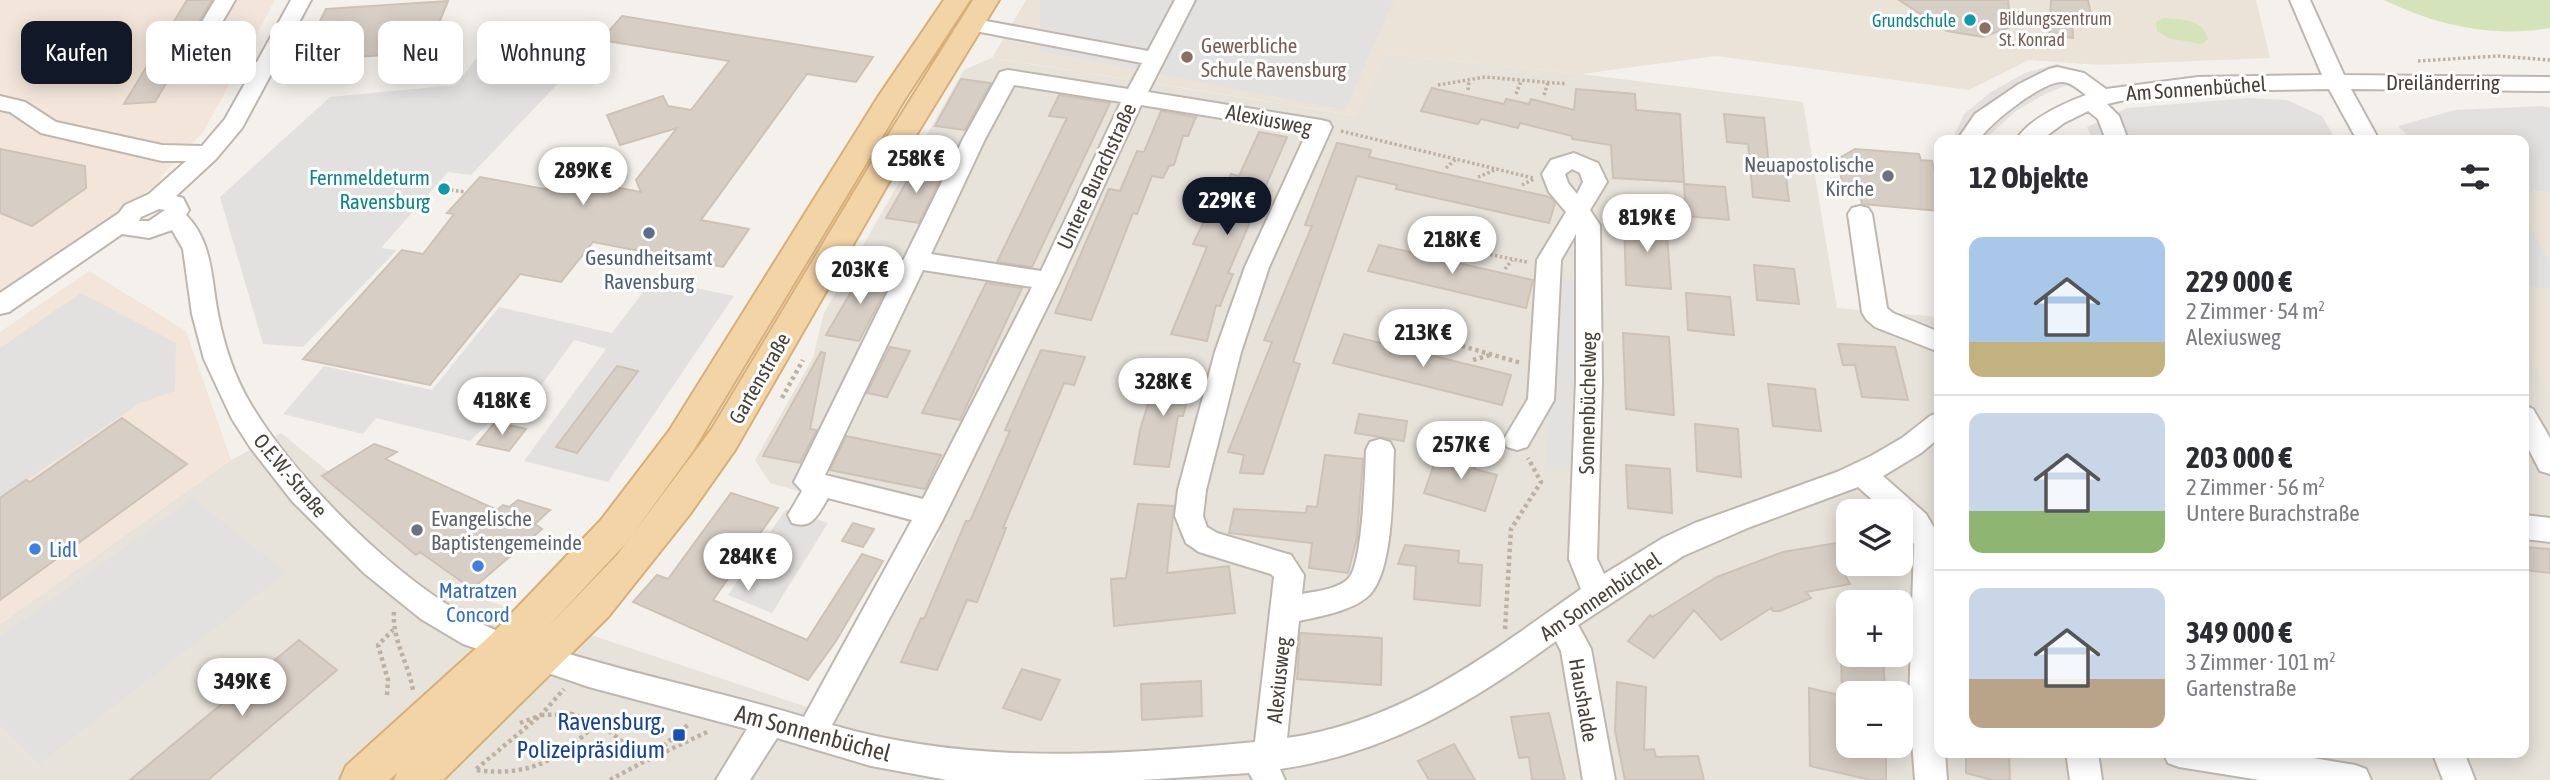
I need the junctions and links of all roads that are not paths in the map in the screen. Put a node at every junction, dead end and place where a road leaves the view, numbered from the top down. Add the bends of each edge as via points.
1 (225, 0) edge
2 (301, 0) edge
3 (1185, 0) edge
4 (2300, 0) edge
5 (971, 8) edge
6 (1155, 59) junction
7 (264, 68) junction
8 (2336, 82) junction
9 (2550, 84) edge
10 (1134, 95) junction
11 (2097, 100) junction
12 (0, 103) edge
13 (1972, 135) edge
14 (2034, 135) edge
15 (2115, 135) edge
16 (2365, 135) edge
17 (208, 154) junction
18 (170, 209) junction
19 (1578, 211) junction
20 (1860, 214) dead end
21 (915, 260) junction
22 (1048, 281) junction
23 (763, 303) junction
24 (0, 305) edge
25 (798, 311) junction
26 (1934, 340) edge
27 (2529, 425) edge
28 (1934, 434) edge
29 (1517, 439) road end
30 (1380, 450) dead end
31 (2550, 463) edge
32 (1861, 473) junction
33 (821, 485) junction
34 (932, 513) junction
35 (802, 514) dead end
36 (2529, 528) edge
37 (2550, 530) edge
38 (1598, 595) junction
39 (1285, 611) junction
40 (1561, 622) junction
41 (523, 652) junction
42 (757, 718) junction
43 (811, 734) junction
44 (2083, 758) edge
45 (2217, 758) edge
46 (2450, 758) edge
47 (1266, 764) edge
48 (1000, 777) edge
49 (360, 780) edge
50 (414, 780) edge
51 (732, 780) edge
52 (1599, 780) edge
53 (1931, 780) edge
54 (2085, 780) edge
55 (2355, 780) edge
56 (2459, 780) edge

1 - 7 street via 186,67 219,72
2 - 7 street
3 - 6 street
4 - 8 street
5 - 6 street
5 - 23 main road, Gartenstraße via 892,97
5 - 25 main road, Gartenstraße
6 - 10 street
7 - 17 street via 234,123
8 - 9 street, Dreiländerring
8 - 11 street, Am Sonnenbüchel via 2177,86
8 - 16 street
10 - 21 street, Untere Burachstraße via 1008,77
10 - 22 street, Untere Burachstraße
10 - 39 street, Alexiusweg via 1321,127 1257,268 1228,352 1189,516 1196,535 1209,543 1281,564 1289,575
11 - 13 street via 2076,78 2057,74 1983,119
11 - 14 street, Am Sonnenbüchel via 2058,117
11 - 15 street
12 - 17 street via 17,107 49,128 162,153
17 - 18 street
18 - 24 street via 150,230 121,226
18 - 41 street, O.E.W.-Straße via 199,256 204,308 227,383 248,425 279,466 396,583 469,632
19 - 19 street, Sonnenbüchelweg via 1595,182 1590,168 1574,161 1559,165 1546,182
19 - 29 street via 1549,260 1541,400
19 - 38 street, Sonnenbüchelweg via 1588,225 1583,559
20 - 26 street via 1875,312
21 - 22 street
21 - 33 street, Untere Burachstraße via 808,482
22 - 34 street, Untere Burachstraße
23 - 25 street
23 - 41 main road, Gartenstraße via 681,440
25 - 41 main road, Gartenstraße via 723,440 642,550 603,596
27 - 31 street
28 - 32 street, Am Sonnenbüchel
30 - 39 street via 1370,569 1360,587
32 - 38 street, Am Sonnenbüchel via 1720,525 1671,548
32 - 53 street via 1916,522 1928,543 1925,703
33 - 34 street
33 - 35 street
34 - 43 street, Untere Burachstraße
36 - 37 street
38 - 40 street, Am Sonnenbüchel
39 - 47 street, Alexiusweg
40 - 47 street, Am Sonnenbüchel via 1449,696 1395,724
40 - 52 street, Haushalde via 1576,649
41 - 42 street, Am Sonnenbüchel via 579,673
41 - 49 main road, Gartenstraße
41 - 50 main road, Gartenstraße
42 - 43 street, Am Sonnenbüchel
42 - 51 street
43 - 48 street, Am Sonnenbüchel
44 - 54 street
45 - 55 street
46 - 56 street
47 - 48 street, Am Sonnenbüchel via 1157,764

